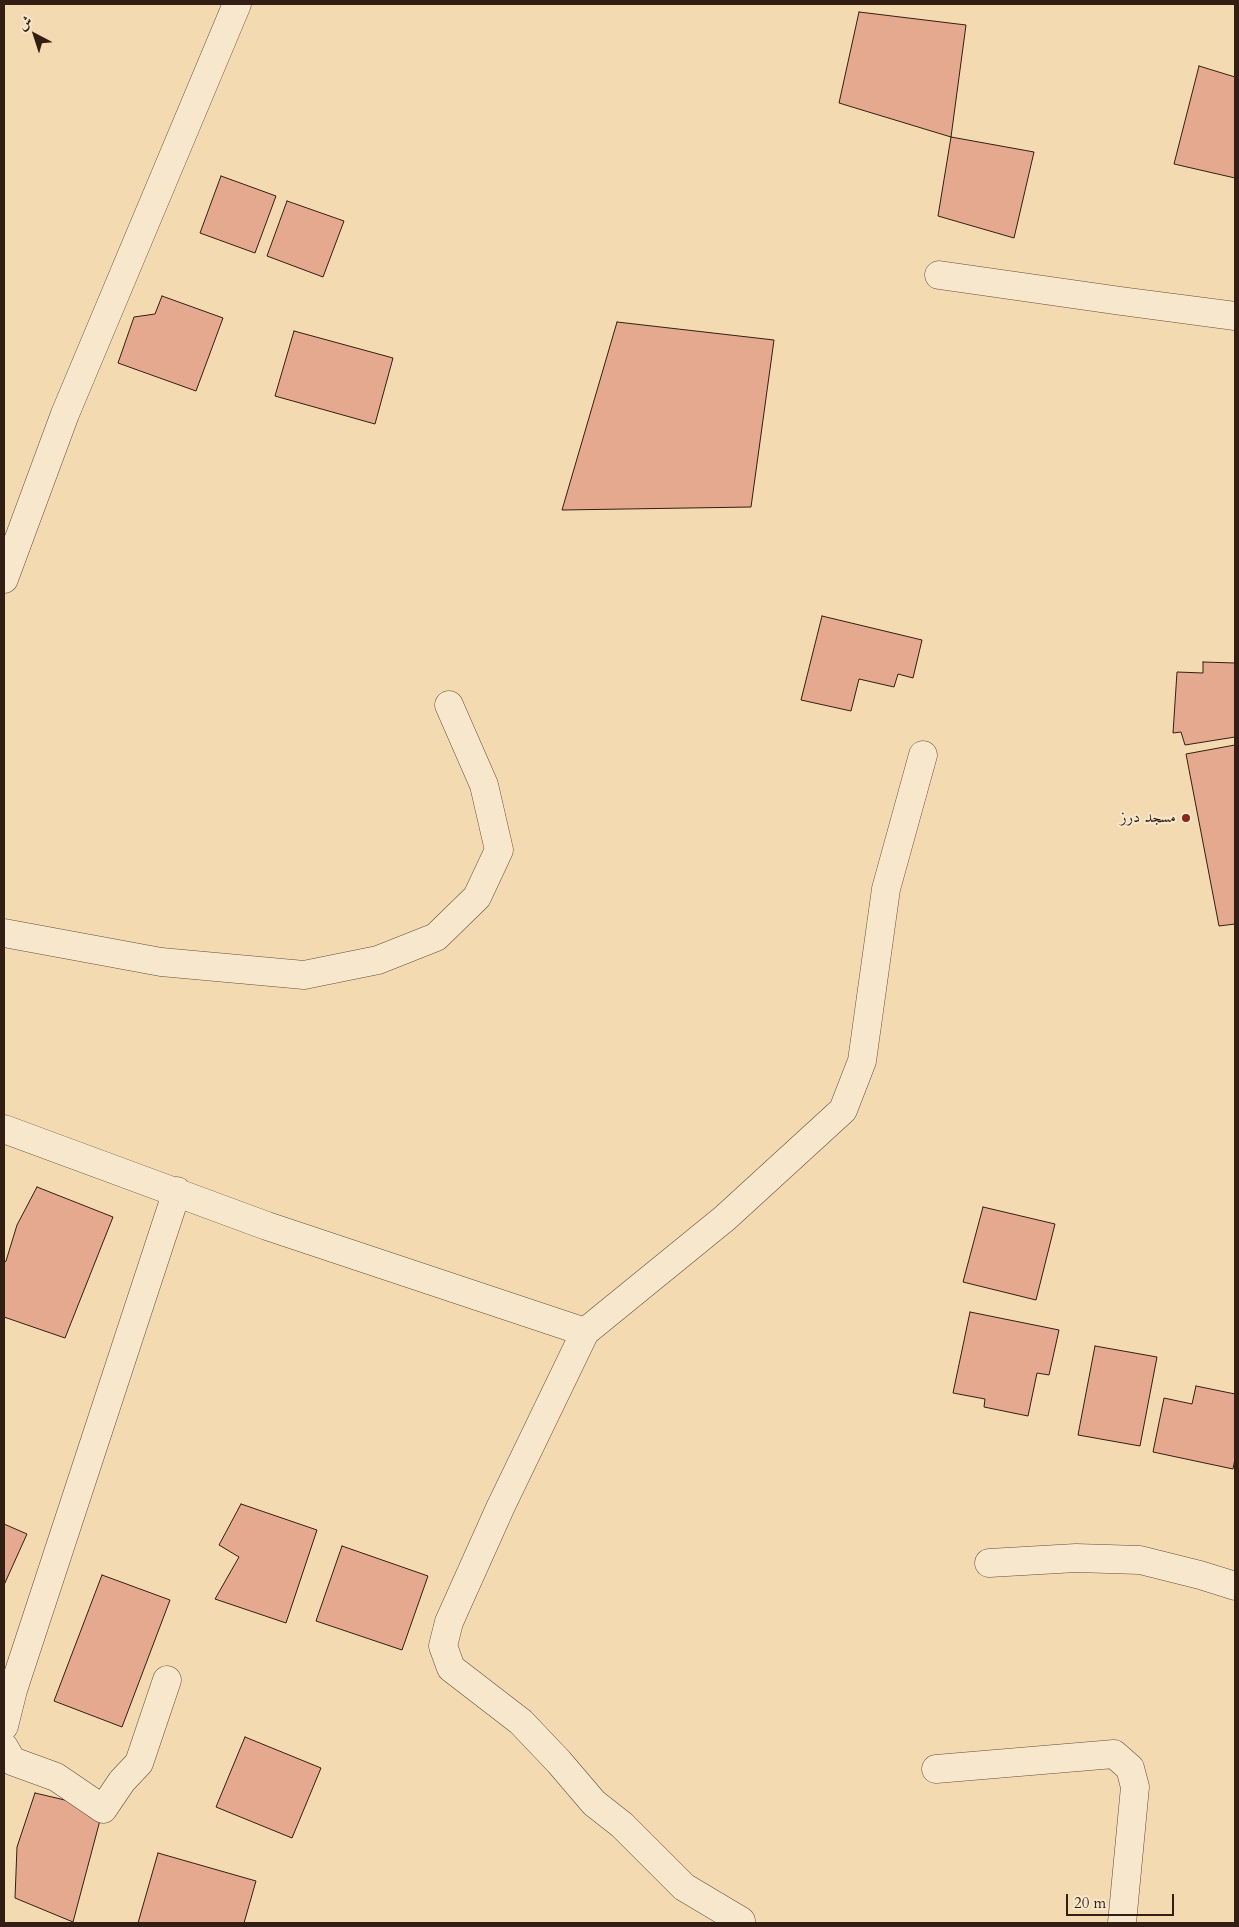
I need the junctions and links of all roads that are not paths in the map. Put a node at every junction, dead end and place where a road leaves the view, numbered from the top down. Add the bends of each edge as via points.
1 (237, 4) edge
2 (939, 275) dead end
3 (1235, 316) edge
4 (4, 579) edge
5 (449, 705) dead end
6 (923, 755) dead end
7 (4, 933) edge
8 (4, 1129) edge
9 (177, 1191) junction
10 (585, 1332) junction
11 (989, 1563) dead end
12 (1235, 1586) edge
13 (167, 1680) dead end
14 (4, 1726) edge
15 (4, 1747) edge
16 (936, 1769) dead end
17 (741, 1921) dead end
18 (1122, 1923) edge

1 - 4 street via 65,414
2 - 3 street
5 - 7 street via 484,785 500,850 477,897 436,938 378,960 304,974 161,962
6 - 10 street via 886,889 862,1061 843,1110 725,1218
8 - 9 street
9 - 10 street via 268,1226
9 - 14 street via 13,1690
10 - 17 street via 501,1506 449,1622 443,1646 451,1668 521,1722 594,1803 622,1825 684,1886
11 - 12 street via 1076,1558 1140,1560
13 - 15 street via 139,1763 122,1780 103,1809 56,1777 12,1761
16 - 18 street via 1114,1754 1130,1768 1135,1787

